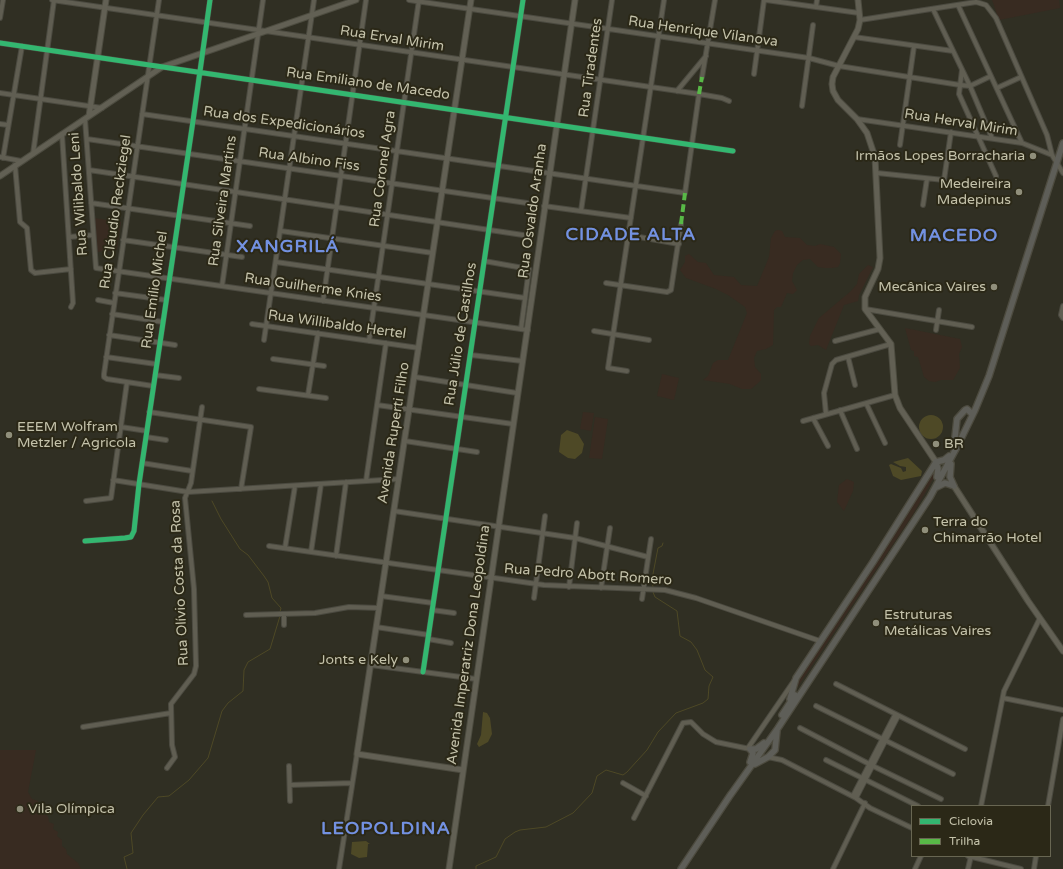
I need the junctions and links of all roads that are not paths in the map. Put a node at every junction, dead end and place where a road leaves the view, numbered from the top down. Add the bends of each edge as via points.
1 (3, 0) edge
2 (53, 0) edge
3 (106, 0) edge
4 (159, 0) edge
5 (210, 0) edge
6 (263, 0) edge
7 (314, 0) edge
8 (356, 0) edge
9 (366, 0) edge
10 (409, 0) edge
11 (471, 0) edge
12 (523, 0) edge
13 (575, 0) edge
14 (612, 0) edge
15 (664, 0) edge
16 (714, 0) edge
17 (765, 0) edge
18 (817, 0) edge
19 (858, 0) edge
20 (419, 1) edge
21 (958, 5) junction
22 (816, 7) junction
23 (105, 8) junction
24 (469, 9) junction
25 (933, 9) junction
26 (859, 12) junction
27 (157, 15) junction
28 (312, 15) junction
29 (520, 16) junction
30 (0, 18) edge
31 (860, 20) junction
32 (206, 22) junction
33 (571, 24) junction
34 (813, 25) dead end
35 (608, 29) junction
36 (266, 30) junction
37 (257, 31) junction
38 (658, 36) junction
39 (309, 37) junction
40 (854, 37) junction
41 (0, 43) edge
42 (708, 44) junction
43 (361, 45) junction
44 (22, 46) junction
45 (914, 46) junction
46 (47, 49) junction
47 (757, 51) junction
48 (953, 51) junction
49 (202, 53) junction
50 (410, 53) junction
51 (706, 55) junction
52 (98, 57) junction
53 (809, 58) junction
54 (461, 60) junction
55 (149, 65) junction
56 (839, 66) junction
57 (162, 67) junction
58 (512, 68) junction
59 (962, 70) junction
60 (199, 72) junction
61 (754, 74) dead end
62 (564, 75) junction
63 (148, 76) junction
64 (991, 76) junction
65 (702, 77) dead end
66 (1021, 77) junction
67 (910, 78) junction
68 (252, 80) junction
69 (600, 80) junction
70 (960, 85) junction
71 (970, 86) junction
72 (302, 87) junction
73 (650, 88) junction
74 (997, 88) junction
75 (677, 91) junction
76 (0, 93) edge
77 (14, 94) junction
78 (353, 94) junction
79 (699, 94) junction
80 (40, 98) junction
81 (729, 101) dead end
82 (404, 102) junction
83 (91, 106) junction
84 (802, 106) dead end
85 (102, 108) junction
86 (454, 109) junction
87 (142, 114) junction
88 (87, 117) junction
89 (505, 117) junction
90 (857, 119) junction
91 (193, 121) junction
92 (0, 124) edge
93 (558, 125) junction
94 (903, 125) junction
95 (8, 126) junction
96 (245, 129) junction
97 (594, 131) junction
98 (951, 132) junction
99 (62, 134) junction
100 (294, 136) junction
101 (978, 136) junction
102 (643, 138) junction
103 (992, 138) junction
104 (87, 139) junction
105 (346, 143) junction
106 (1022, 143) junction
107 (1063, 143) edge
108 (900, 144) dead end
109 (692, 145) junction
110 (136, 146) junction
111 (397, 151) junction
112 (733, 151) dead end
113 (187, 153) junction
114 (33, 154) junction
115 (1052, 156) junction
116 (1, 158) edge
117 (447, 158) junction
118 (21, 161) junction
119 (240, 161) junction
120 (1057, 162) junction
121 (15, 165) junction
122 (498, 166) junction
123 (290, 168) junction
124 (89, 170) junction
125 (549, 173) junction
126 (877, 173) junction
127 (1063, 173) edge
128 (0, 176) edge
129 (341, 176) junction
130 (996, 176) dead end
131 (132, 177) junction
132 (587, 179) junction
133 (927, 179) junction
134 (392, 183) junction
135 (183, 184) junction
136 (635, 187) junction
137 (442, 190) junction
138 (236, 192) junction
139 (493, 198) junction
140 (285, 200) junction
141 (91, 203) junction
142 (527, 203) dead end
143 (544, 206) junction
144 (924, 206) dead end
145 (337, 207) junction
146 (128, 208) junction
147 (581, 210) junction
148 (388, 215) junction
149 (178, 216) junction
150 (631, 218) junction
151 (438, 222) junction
152 (231, 224) junction
153 (681, 224) dead end
154 (250, 226) dead end
155 (489, 230) junction
156 (281, 231) junction
157 (93, 235) junction
158 (523, 235) dead end
159 (628, 235) junction
160 (69, 237) junction
161 (332, 238) junction
162 (123, 240) junction
163 (679, 244) junction
164 (383, 246) junction
165 (174, 248) junction
166 (433, 254) junction
167 (226, 255) junction
168 (242, 257) dead end
169 (484, 261) junction
170 (276, 262) junction
171 (96, 268) joint
172 (71, 269) junction
173 (328, 270) junction
174 (119, 272) junction
175 (378, 277) junction
176 (169, 279) junction
177 (606, 283) dead end
178 (429, 284) junction
179 (621, 285) junction
180 (222, 286) junction
181 (480, 292) junction
182 (115, 293) junction
183 (271, 294) junction
184 (525, 298) junction
185 (98, 300) dead end
186 (166, 300) junction
187 (323, 301) junction
188 (114, 303) junction
189 (72, 305) dead end
190 (1063, 306) edge
191 (374, 308) junction
192 (865, 309) junction
193 (939, 310) dead end
194 (112, 314) junction
195 (424, 315) junction
196 (1062, 317) edge
197 (937, 321) junction
198 (163, 322) junction
199 (475, 323) junction
200 (252, 324) dead end
201 (266, 326) junction
202 (972, 327) dead end
203 (521, 329) junction
204 (880, 329) junction
205 (528, 330) junction
206 (936, 330) dead end
207 (594, 331) dead end
208 (318, 333) junction
209 (613, 334) junction
210 (109, 335) junction
211 (264, 340) dead end
212 (649, 340) dead end
213 (369, 341) junction
214 (835, 341) dead end
215 (160, 342) junction
216 (386, 343) junction
217 (891, 344) junction
218 (175, 345) dead end
219 (419, 348) junction
220 (470, 355) junction
221 (106, 357) junction
222 (848, 357) junction
223 (273, 359) dead end
224 (522, 361) junction
225 (156, 364) junction
226 (992, 364) junction
227 (313, 365) junction
228 (324, 366) dead end
229 (627, 371) dead end
230 (155, 375) junction
231 (415, 377) junction
232 (179, 378) dead end
233 (128, 382) junction
234 (466, 385) junction
235 (855, 385) dead end
236 (153, 386) junction
237 (259, 389) dead end
238 (518, 393) junction
239 (308, 395) junction
240 (895, 395) junction
241 (326, 398) dead end
242 (866, 403) junction
243 (377, 404) junction
244 (202, 406) dead end
245 (410, 409) junction
246 (840, 410) junction
247 (149, 412) junction
248 (970, 413) junction
249 (826, 414) junction
250 (461, 416) junction
251 (813, 418) junction
252 (200, 420) junction
253 (803, 421) dead end
254 (970, 422) junction
255 (513, 424) junction
256 (108, 425) dead end
257 (121, 427) junction
258 (146, 431) junction
259 (146, 437) junction
260 (166, 440) dead end
261 (405, 441) junction
262 (885, 443) dead end
263 (828, 446) dead end
264 (955, 448) junction
265 (456, 449) junction
266 (857, 449) dead end
267 (477, 452) dead end
268 (949, 456) junction
269 (936, 462) junction
270 (142, 463) junction
271 (192, 471) junction
272 (938, 477) junction
273 (399, 479) junction
274 (113, 480) junction
275 (366, 481) junction
276 (346, 482) junction
277 (138, 484) junction
278 (321, 484) junction
279 (295, 486) junction
280 (954, 486) junction
281 (241, 489) junction
282 (188, 492) junction
283 (930, 497) junction
284 (86, 501) dead end
285 (394, 511) junction
286 (546, 516) dead end
287 (446, 519) junction
288 (577, 524) dead end
289 (498, 527) junction
290 (610, 528) dead end
291 (543, 533) junction
292 (575, 538) junction
293 (651, 539) dead end
294 (85, 541) dead end
295 (269, 546) dead end
296 (608, 546) junction
297 (285, 548) junction
298 (311, 552) junction
299 (336, 556) junction
300 (648, 557) junction
301 (386, 563) junction
302 (438, 571) junction
303 (490, 578) junction
304 (536, 584) junction
305 (569, 587) junction
306 (601, 588) junction
307 (644, 589) junction
308 (381, 596) junction
309 (534, 598) dead end
310 (642, 600) dead end
311 (433, 603) junction
312 (379, 608) junction
313 (432, 610) junction
314 (284, 614) junction
315 (454, 614) dead end
316 (246, 615) dead end
317 (1040, 618) junction
318 (284, 625) dead end
319 (376, 627) junction
320 (428, 637) junction
321 (820, 641) junction
322 (451, 643) dead end
323 (1063, 651) edge
324 (371, 664) junction
325 (423, 672) junction
326 (796, 678) junction
327 (476, 680) junction
328 (836, 684) dead end
329 (1002, 698) junction
330 (788, 705) junction
331 (816, 706) dead end
332 (1063, 710) edge
333 (171, 713) junction
334 (897, 716) junction
335 (1063, 719) edge
336 (83, 727) dead end
337 (778, 728) junction
338 (800, 728) dead end
339 (884, 740) junction
340 (749, 749) junction
341 (965, 749) dead end
342 (775, 750) junction
343 (764, 751) junction
344 (357, 754) junction
345 (782, 760) junction
346 (826, 760) dead end
347 (750, 762) junction
348 (871, 765) junction
349 (289, 766) dead end
350 (167, 768) dead end
351 (463, 770) junction
352 (953, 774) dead end
353 (863, 780) junction
354 (352, 783) junction
355 (623, 783) dead end
356 (290, 785) junction
357 (646, 796) junction
358 (729, 797) junction
359 (854, 797) junction
360 (941, 799) dead end
361 (290, 801) dead end
362 (865, 803) junction
363 (916, 805) edge
364 (981, 805) edge
365 (1048, 805) edge
366 (634, 818) dead end
367 (911, 828) edge
368 (921, 857) edge
369 (970, 857) edge
370 (974, 857) edge
371 (1036, 857) edge
372 (339, 869) edge
373 (449, 869) edge
374 (681, 869) edge
375 (833, 869) edge
376 (915, 869) edge
377 (968, 869) edge
378 (1021, 869) edge
379 (1034, 869) edge

1 - 30 street
2 - 23 street
2 - 46 street
3 - 23 main road
4 - 27 street, Rua Cláudio Reckziegel
5 - 32 street, Rua Emílio Michel
6 - 37 street, Rua Silveira Martins
7 - 28 street
8 - 28 main road
9 - 43 street
10 - 20 street, Rua Henrique Vilanova
11 - 24 main road, Avenida Ruperti Filho
12 - 29 street, Rua Júlio de Castilhos
13 - 33 main road, Rua Osvaldo Aranha
14 - 35 street, Rua Tiradentes
15 - 38 street
16 - 42 street
17 - 22 street
17 - 47 street
18 - 22 street
19 - 26 main road
20 - 24 street, Rua Henrique Vilanova
20 - 50 street, Rua Coronel Agra
21 - 25 street
21 - 64 street
21 - 66 street via 981,3 992,10
22 - 26 street
23 - 27 street
23 - 52 main road
24 - 29 street, Rua Henrique Vilanova
24 - 54 main road, Avenida Ruperti Filho
25 - 31 street
25 - 48 street
26 - 31 main road
27 - 32 street
27 - 55 street, Rua Cláudio Reckziegel
28 - 36 main road
28 - 39 street
29 - 33 street, Rua Henrique Vilanova
29 - 58 street, Rua Júlio de Castilhos
31 - 40 main road
32 - 37 street
32 - 49 street, Rua Emílio Michel
33 - 35 street, Rua Henrique Vilanova
33 - 62 main road, Rua Osvaldo Aranha
34 - 53 street
35 - 38 street, Rua Henrique Vilanova
35 - 69 street, Rua Tiradentes
36 - 37 main road
36 - 39 street, Rua Erval Mirim
37 - 49 main road
37 - 68 street, Rua Silveira Martins
38 - 42 street, Rua Henrique Vilanova
38 - 73 street
39 - 43 street, Rua Erval Mirim
39 - 72 street
40 - 45 street
40 - 56 main road
41 - 44 street, Rua Emiliano de Macedo
42 - 47 street, Rua Henrique Vilanova
42 - 51 street
43 - 50 street, Rua Erval Mirim
43 - 78 street
44 - 46 street, Rua Emiliano de Macedo
44 - 77 street
45 - 48 street
45 - 67 street
46 - 52 street, Rua Emiliano de Macedo
46 - 80 street
47 - 53 street, Rua Henrique Vilanova
47 - 61 street
48 - 59 street
49 - 57 main road
49 - 60 street, Rua Emílio Michel
50 - 54 street, Rua Erval Mirim
50 - 82 street, Rua Coronel Agra
51 - 65 street
51 - 75 street
52 - 55 street, Rua Emiliano de Macedo
52 - 83 main road
53 - 56 street, Rua Henrique Vilanova
53 - 84 street
54 - 58 street, Rua Erval Mirim
54 - 86 main road, Avenida Ruperti Filho
55 - 57 street, Rua Emiliano de Macedo
55 - 63 street, Rua Cláudio Reckziegel
56 - 67 street, Rua Henrique Vilanova
56 - 90 main road via 833,77 834,91 838,100
57 - 60 street, Rua Emiliano de Macedo
57 - 63 main road
58 - 62 street, Rua Erval Mirim
58 - 89 street, Rua Júlio de Castilhos
59 - 70 street
59 - 71 street
60 - 68 street, Rua Emiliano de Macedo
60 - 91 street, Rua Emílio Michel
62 - 69 street, Rua Erval Mirim
62 - 93 main road, Rua Osvaldo Aranha
63 - 85 main road
63 - 87 street, Rua Cláudio Reckziegel
64 - 71 street
64 - 74 street
66 - 74 street
66 - 115 street via 1047,135
67 - 70 street, Rua Henrique Vilanova
67 - 94 street
68 - 72 street, Rua Emiliano de Macedo
68 - 96 street, Rua Silveira Martins
69 - 73 street, Rua Erval Mirim
69 - 97 street, Rua Tiradentes
70 - 71 street, Rua Henrique Vilanova
70 - 101 street via 959,94
71 - 103 street
72 - 78 street, Rua Emiliano de Macedo
72 - 100 street
73 - 75 street, Rua Erval Mirim
73 - 102 street
74 - 106 street
75 - 79 street, Rua Erval Mirim
76 - 77 street
77 - 80 street
77 - 95 street
78 - 82 street, Rua Emiliano de Macedo
78 - 105 street
79 - 81 street, Rua Erval Mirim
79 - 109 street
80 - 83 street
80 - 114 street
82 - 86 street, Rua Emiliano de Macedo
82 - 111 street, Rua Coronel Agra
83 - 85 street
83 - 88 main road
85 - 88 main road
86 - 89 street, Rua Emiliano de Macedo
86 - 117 main road, Avenida Ruperti Filho
87 - 91 street, Rua dos Expedicionários
87 - 110 street, Rua Cláudio Reckziegel
88 - 99 main road
88 - 104 street, Rua Wilibaldo Leni
89 - 93 street, Rua Emiliano de Macedo
89 - 122 street, Rua Júlio de Castilhos
90 - 94 street, Rua Herval Mirim
90 - 126 main road via 873,146
91 - 96 street, Rua dos Expedicionários
91 - 113 street, Rua Emílio Michel
92 - 95 street
93 - 97 street, Rua Emiliano de Macedo
93 - 125 main road, Rua Osvaldo Aranha
94 - 98 street, Rua Herval Mirim
94 - 108 street
95 - 116 street
96 - 100 street, Rua dos Expedicionários
96 - 119 street, Rua Silveira Martins
97 - 102 street, Rua Emiliano de Macedo
97 - 132 street, Rua Tiradentes
98 - 101 street, Rua Herval Mirim
98 - 133 street via 944,180
99 - 114 main road
99 - 160 street
100 - 105 street, Rua dos Expedicionários
100 - 123 street
101 - 103 street, Rua Herval Mirim
101 - 130 street
102 - 109 street, Rua Emiliano de Macedo
102 - 136 street
103 - 106 street, Rua Herval Mirim
104 - 110 street, Rua Albino Fiss
104 - 124 street, Rua Wilibaldo Leni
105 - 111 street, Rua dos Expedicionários
105 - 129 street
106 - 115 street, Rua Herval Mirim
107 - 120 highway
109 - 112 street, Rua Emiliano de Macedo
109 - 136 street, Rua dos Expedicionários via 685,193
110 - 113 street, Rua Albino Fiss
110 - 131 street, Rua Cláudio Reckziegel
111 - 117 street, Rua dos Expedicionários
111 - 134 street, Rua Coronel Agra
113 - 119 street, Rua Albino Fiss
113 - 135 street, Rua Emílio Michel
114 - 118 main road
115 - 120 street, Rua Herval Mirim
116 - 118 street
117 - 122 street, Rua dos Expedicionários
117 - 137 main road, Avenida Ruperti Filho
118 - 121 main road
119 - 123 street, Rua Albino Fiss
119 - 138 street, Rua Silveira Martins
120 - 127 street, Rua Herval Mirim
120 - 226 highway
121 - 128 main road
121 - 172 street via 20,222 27,228 31,267 35,272
122 - 125 street, Rua dos Expedicionários
122 - 139 street, Rua Júlio de Castilhos
123 - 129 street, Rua Albino Fiss
123 - 140 street
124 - 131 street
124 - 141 street, Rua Wilibaldo Leni
125 - 132 street, Rua dos Expedicionários
125 - 143 main road, Rua Osvaldo Aranha
126 - 133 street
126 - 192 main road via 880,258 866,297
129 - 134 street, Rua Albino Fiss
129 - 145 street
131 - 135 street
131 - 146 street, Rua Cláudio Reckziegel
132 - 136 street, Rua dos Expedicionários
132 - 147 street, Rua Tiradentes
133 - 144 street
134 - 137 street, Rua Albino Fiss
134 - 148 street, Rua Coronel Agra
135 - 138 street
135 - 149 street, Rua Emílio Michel
136 - 150 street
137 - 139 street, Rua Albino Fiss
137 - 151 main road, Avenida Ruperti Filho
138 - 140 street
138 - 152 street, Rua Silveira Martins
139 - 142 street, Rua Albino Fiss
139 - 155 street, Rua Júlio de Castilhos
140 - 145 street
140 - 156 street
141 - 146 street
141 - 157 street, Rua Wilibaldo Leni
143 - 147 street
143 - 205 main road, Rua Osvaldo Aranha
145 - 148 street
145 - 161 street
146 - 149 street
146 - 162 street, Rua Cláudio Reckziegel
147 - 150 street
148 - 151 street
148 - 164 street, Rua Coronel Agra
149 - 152 street
149 - 165 street, Rua Emílio Michel
150 - 159 street
151 - 155 street
151 - 166 main road, Avenida Ruperti Filho
152 - 154 street
152 - 167 street, Rua Silveira Martins
153 - 163 street
155 - 158 street
155 - 169 street, Rua Júlio de Castilhos
156 - 161 street
156 - 170 street
157 - 160 street
157 - 171 street, Rua Wilibaldo Leni
159 - 163 street
159 - 179 street
160 - 172 street
161 - 164 street
161 - 173 street
162 - 165 street
162 - 174 street, Rua Cláudio Reckziegel
163 - 179 street via 671,290 667,292
164 - 166 street
164 - 175 street, Rua Coronel Agra
165 - 167 street
165 - 176 street, Rua Emílio Michel
166 - 178 main road, Avenida Ruperti Filho
167 - 168 street
167 - 180 street, Rua Silveira Martins
169 - 181 street, Rua Júlio de Castilhos
169 - 184 street via 528,268
170 - 173 street
170 - 183 street
171 - 174 street, Rua Guilherme Knies
172 - 189 street
173 - 175 street
173 - 187 street
174 - 176 street, Rua Guilherme Knies
174 - 182 street, Rua Cláudio Reckziegel
175 - 178 street
175 - 191 street, Rua Coronel Agra
176 - 180 street, Rua Guilherme Knies
176 - 186 street, Rua Emílio Michel
177 - 179 street
178 - 181 street
178 - 195 main road, Avenida Ruperti Filho
179 - 209 street
180 - 183 street, Rua Guilherme Knies
181 - 184 street
181 - 199 street, Rua Júlio de Castilhos
182 - 186 street
182 - 188 street, Rua Cláudio Reckziegel
183 - 187 street, Rua Guilherme Knies
183 - 201 street
184 - 203 street
185 - 188 street
186 - 198 street, Rua Emílio Michel
187 - 191 street, Rua Guilherme Knies
188 - 194 street, Rua Cláudio Reckziegel
190 - 196 street
191 - 195 street, Rua Guilherme Knies
191 - 213 street, Rua Coronel Agra
192 - 197 street
192 - 204 main road
193 - 197 street
194 - 198 street
194 - 210 street, Rua Cláudio Reckziegel
195 - 199 street, Rua Guilherme Knies
195 - 219 main road, Avenida Ruperti Filho
197 - 202 street
197 - 206 street
198 - 215 street, Rua Emílio Michel
199 - 203 street, Rua Guilherme Knies
199 - 220 street, Rua Júlio de Castilhos
200 - 201 street, Rua Willibaldo Hertel
201 - 208 street, Rua Willibaldo Hertel
201 - 211 street
203 - 205 street, Rua Guilherme Knies
204 - 214 street
204 - 217 main road
205 - 224 main road, Rua Osvaldo Aranha
207 - 209 street
208 - 213 street, Rua Willibaldo Hertel
208 - 227 street
209 - 212 street
209 - 229 street via 608,368
210 - 215 street
210 - 221 street, Rua Cláudio Reckziegel
213 - 216 street, Rua Willibaldo Hertel
215 - 218 street
215 - 225 street, Rua Emílio Michel
216 - 219 street, Rua Willibaldo Hertel
216 - 243 street
217 - 222 street
217 - 240 main road
219 - 231 main road, Avenida Ruperti Filho
220 - 224 street
220 - 234 street, Rua Júlio de Castilhos
221 - 225 street
221 - 233 street, Rua Cláudio Reckziegel via 105,378
222 - 235 street
222 - 249 street via 836,360 832,364 824,393
223 - 227 street
224 - 238 main road, Rua Osvaldo Aranha
225 - 230 street, Rua Emílio Michel
226 - 248 highway
226 - 254 highway
227 - 228 street
227 - 239 street
230 - 232 street
230 - 236 street, Rua Emílio Michel
231 - 234 street
231 - 245 main road, Avenida Ruperti Filho
233 - 236 street, Rua Cláudio Reckziegel
233 - 257 street
234 - 238 street
234 - 250 street, Rua Júlio de Castilhos
236 - 247 street, Rua Emílio Michel
237 - 239 street
238 - 255 main road, Rua Osvaldo Aranha
239 - 241 street
240 - 242 street
240 - 269 main road via 900,408
242 - 246 street
242 - 262 street
243 - 245 street
243 - 275 street
244 - 252 street
245 - 250 street
245 - 261 main road, Avenida Ruperti Filho
246 - 249 street
246 - 266 street
247 - 252 street
247 - 258 street, Rua Emílio Michel
248 - 254 highway
248 - 264 highway
248 - 264 highway via 965,410 958,419
249 - 251 street
250 - 255 street
250 - 265 street, Rua Júlio de Castilhos
251 - 253 street
251 - 263 street
252 - 271 street
252 - 281 street via 251,427
254 - 264 highway
255 - 289 main road, Avenida Imperatriz Dona Leopoldina
256 - 257 street
257 - 258 street
257 - 274 street
258 - 259 street, Rua Emílio Michel
259 - 260 street
259 - 270 street, Rua Emílio Michel
261 - 265 street
261 - 273 main road, Avenida Ruperti Filho
264 - 268 highway
264 - 280 highway via 950,474
264 - 283 highway
265 - 267 street
265 - 287 street, Rua Júlio de Castilhos
268 - 269 highway
268 - 272 highway
269 - 272 highway
269 - 321 highway
270 - 271 street
270 - 277 street, Rua Emílio Michel
271 - 282 street
272 - 330 highway
273 - 275 street
273 - 285 main road, Avenida Ruperti Filho
274 - 277 street
274 - 284 street via 111,498
275 - 276 street
276 - 278 street
276 - 299 street
277 - 282 street
277 - 294 street, Rua Emílio Michel via 134,531 131,536
278 - 279 street
278 - 298 street
279 - 281 street
279 - 297 street
280 - 283 highway via 942,483
280 - 317 main road
281 - 282 street
282 - 333 street, Rua Olívio Costa da Rosa via 185,498 194,589 196,666 194,674 173,699
283 - 337 highway
285 - 287 street
285 - 301 main road, Avenida Ruperti Filho
286 - 291 street
287 - 289 street
287 - 302 street, Rua Júlio de Castilhos
288 - 292 street
289 - 291 street
289 - 303 main road, Avenida Imperatriz Dona Leopoldina
290 - 296 street
291 - 292 street
291 - 304 street
292 - 296 street
292 - 305 street
293 - 300 street
295 - 297 street, Rua Pedro Abott Romero
296 - 300 street
296 - 306 street
297 - 298 street, Rua Pedro Abott Romero
298 - 299 street, Rua Pedro Abott Romero
299 - 301 street, Rua Pedro Abott Romero
300 - 307 street
301 - 302 street, Rua Pedro Abott Romero
301 - 308 main road, Avenida Ruperti Filho
302 - 303 street, Rua Pedro Abott Romero
302 - 311 street, Rua Júlio de Castilhos
303 - 304 street, Rua Pedro Abott Romero
303 - 327 main road, Avenida Imperatriz Dona Leopoldina
304 - 305 street, Rua Pedro Abott Romero
304 - 309 street
305 - 306 street, Rua Pedro Abott Romero
306 - 307 street, Rua Pedro Abott Romero
307 - 310 street
307 - 321 street, Rua Pedro Abott Romero via 665,590 691,596
308 - 311 street
308 - 312 main road, Avenida Ruperti Filho
311 - 313 street, Rua Júlio de Castilhos
312 - 314 street via 350,607 315,613
312 - 319 main road, Avenida Ruperti Filho
313 - 315 street
313 - 320 street, Rua Júlio de Castilhos
314 - 316 street
314 - 318 street
317 - 323 main road
317 - 329 street
319 - 320 street
319 - 324 main road, Avenida Ruperti Filho
320 - 322 street
320 - 325 street, Rua Júlio de Castilhos
321 - 326 highway
324 - 325 street
324 - 344 main road, Avenida Ruperti Filho
325 - 327 street
326 - 330 highway
326 - 340 street
327 - 351 main road, Avenida Imperatriz Dona Leopoldina
328 - 334 street
329 - 332 street
329 - 364 street
330 - 343 highway
331 - 339 street
333 - 336 street
333 - 350 street, Rua Olívio Costa da Rosa via 175,757
334 - 339 street
334 - 341 street
335 - 365 street
337 - 342 highway
337 - 343 highway
338 - 348 street
339 - 348 street
339 - 352 street
340 - 343 highway
340 - 347 highway via 753,753
340 - 357 street via 708,738 687,721 681,726
342 - 343 highway
342 - 345 street
343 - 345 street
343 - 347 highway
343 - 358 highway
344 - 351 main road
344 - 354 street, Avenida Ruperti Filho
345 - 359 street
346 - 353 street
347 - 358 highway
348 - 353 street
348 - 360 street
349 - 356 street
351 - 373 main road, Avenida Imperatriz Dona Leopoldina
353 - 359 street
353 - 363 street
354 - 356 street
354 - 372 street, Avenida Ruperti Filho
355 - 357 street
356 - 361 street
357 - 366 street
358 - 374 highway
359 - 362 street
362 - 367 street via 870,808
362 - 375 street
368 - 376 street
369 - 377 street
370 - 378 street
371 - 379 street

